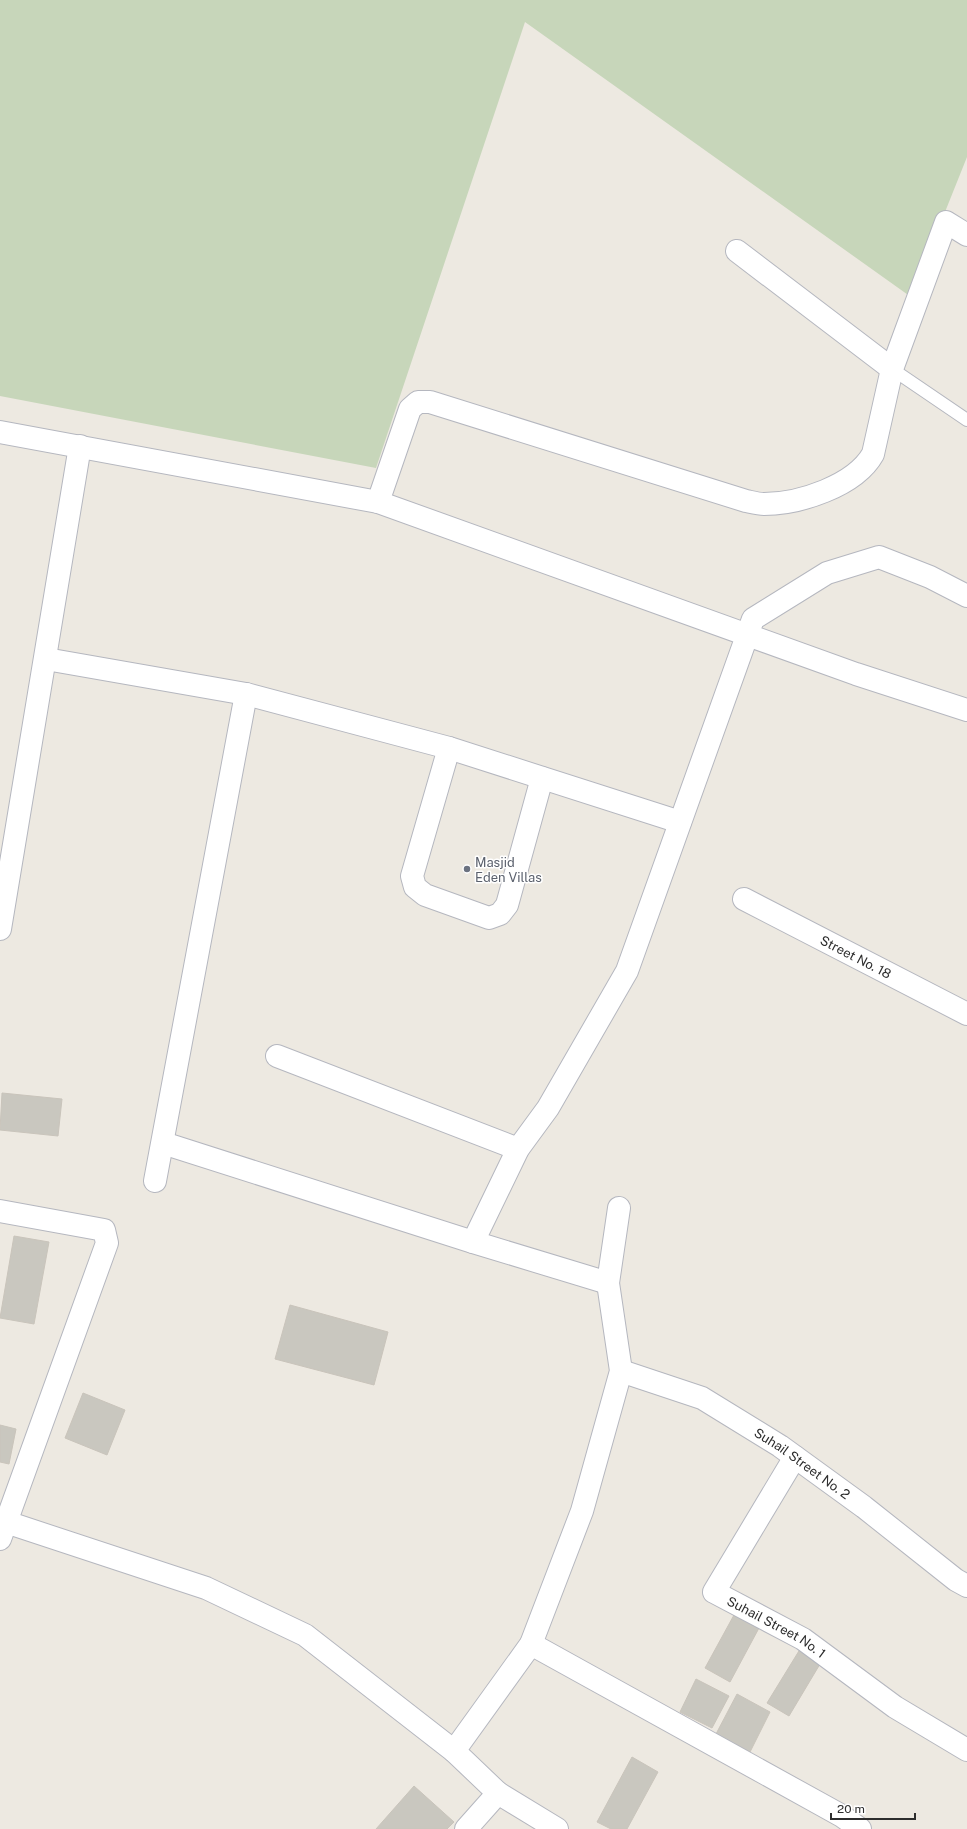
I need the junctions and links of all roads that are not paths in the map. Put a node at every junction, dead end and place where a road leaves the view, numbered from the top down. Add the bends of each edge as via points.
1 (967, 235) edge
2 (737, 251) dead end
3 (892, 369) junction
4 (967, 420) edge
5 (0, 432) edge
6 (80, 446) junction
7 (378, 502) junction
8 (967, 596) edge
9 (747, 635) junction
10 (46, 658) junction
11 (246, 694) junction
12 (967, 710) edge
13 (449, 748) junction
14 (542, 778) junction
15 (680, 822) junction
16 (744, 899) dead end
17 (0, 930) edge
18 (967, 1014) edge
19 (277, 1056) dead end
20 (163, 1143) junction
21 (518, 1149) junction
22 (155, 1181) dead end
23 (619, 1208) dead end
24 (0, 1211) edge
25 (473, 1242) junction
26 (608, 1283) junction
27 (621, 1370) junction
28 (795, 1457) junction
29 (3, 1530) edge
30 (967, 1586) edge
31 (531, 1644) junction
32 (967, 1750) edge
33 (454, 1751) junction
34 (498, 1793) junction
35 (466, 1829) edge
36 (557, 1829) edge
37 (860, 1829) edge

1 - 3 street via 946,222
2 - 3 street
3 - 4 lane
3 - 7 street via 873,454 867,464 819,494 763,504 746,501 430,402 418,402 410,409
5 - 6 street
6 - 7 street
6 - 10 street
7 - 9 street
8 - 9 street via 930,577 879,557 827,573 753,619
9 - 12 street
9 - 15 street
10 - 11 street
10 - 17 street
11 - 13 street
11 - 20 street
13 - 14 street
13 - 14 street via 412,876 415,887 425,895 489,918 500,914 508,905
14 - 15 street
15 - 21 street via 627,971 548,1108
16 - 18 street, Street No. 18
19 - 21 street
20 - 22 street
20 - 25 street
21 - 25 street
23 - 26 street
24 - 29 street via 104,1230 107,1243
25 - 26 street
26 - 27 street
27 - 28 street, Suhail Street No. 2 via 702,1398
27 - 31 street via 582,1511
28 - 30 street, Suhail Street No. 2
28 - 32 street, Suhail Street No. 1 via 714,1592 804,1639 895,1707
29 - 33 street via 206,1588 305,1635
31 - 33 street
31 - 37 street via 842,1816
33 - 34 street
34 - 35 street
34 - 36 street

